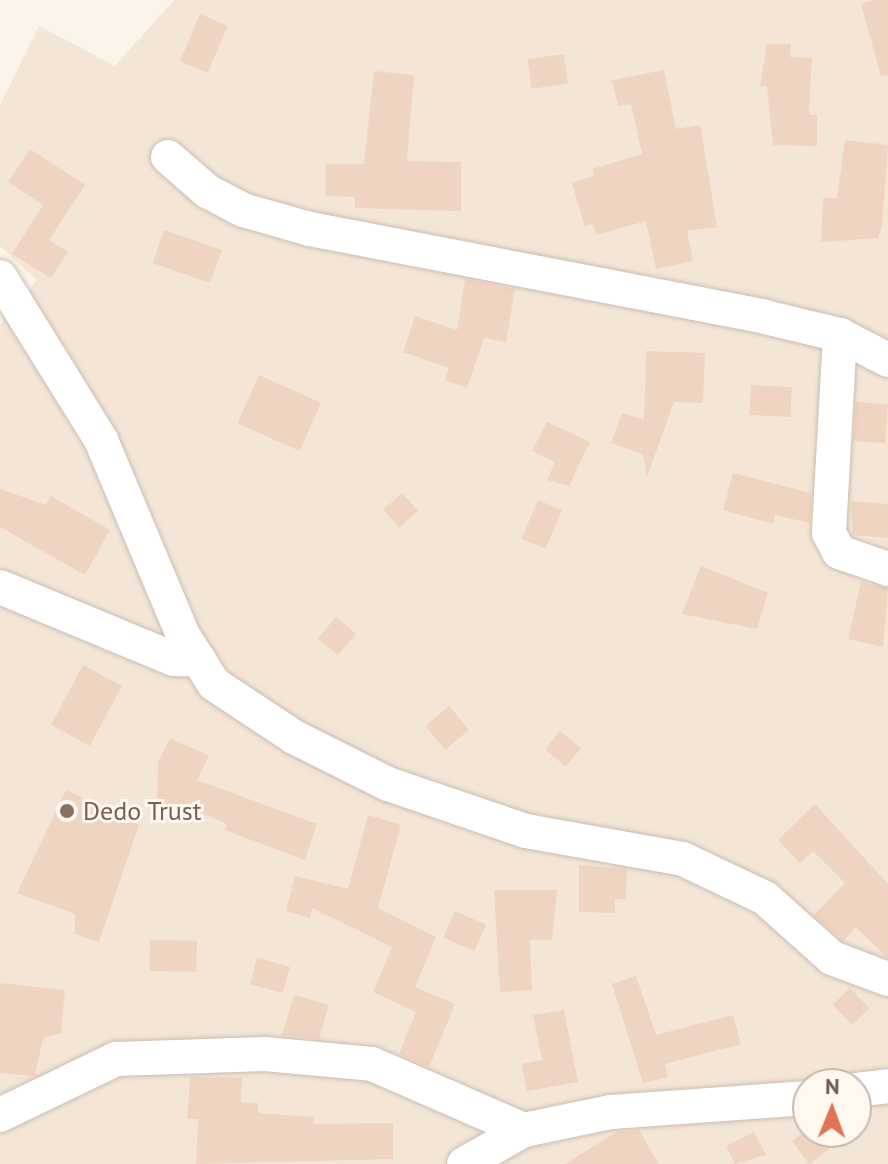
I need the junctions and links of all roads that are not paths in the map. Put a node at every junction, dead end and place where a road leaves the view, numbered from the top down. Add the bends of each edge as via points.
1 (168, 157) dead end
2 (0, 277) edge
3 (840, 335) junction
4 (887, 357) edge
5 (888, 569) edge
6 (0, 587) edge
7 (199, 660) junction
8 (888, 979) edge
9 (792, 1099) edge
10 (0, 1115) edge
11 (524, 1130) junction
12 (464, 1164) edge

1 - 3 street via 207,191 243,210 310,229
2 - 7 street via 101,440
3 - 4 street
3 - 5 street via 829,533 839,552
6 - 7 street via 174,659
7 - 8 street via 214,684 283,730 388,784 526,831 683,859 765,898 832,958
9 - 11 street via 611,1112
10 - 11 street via 116,1059 265,1054 372,1064 472,1102
11 - 12 street

